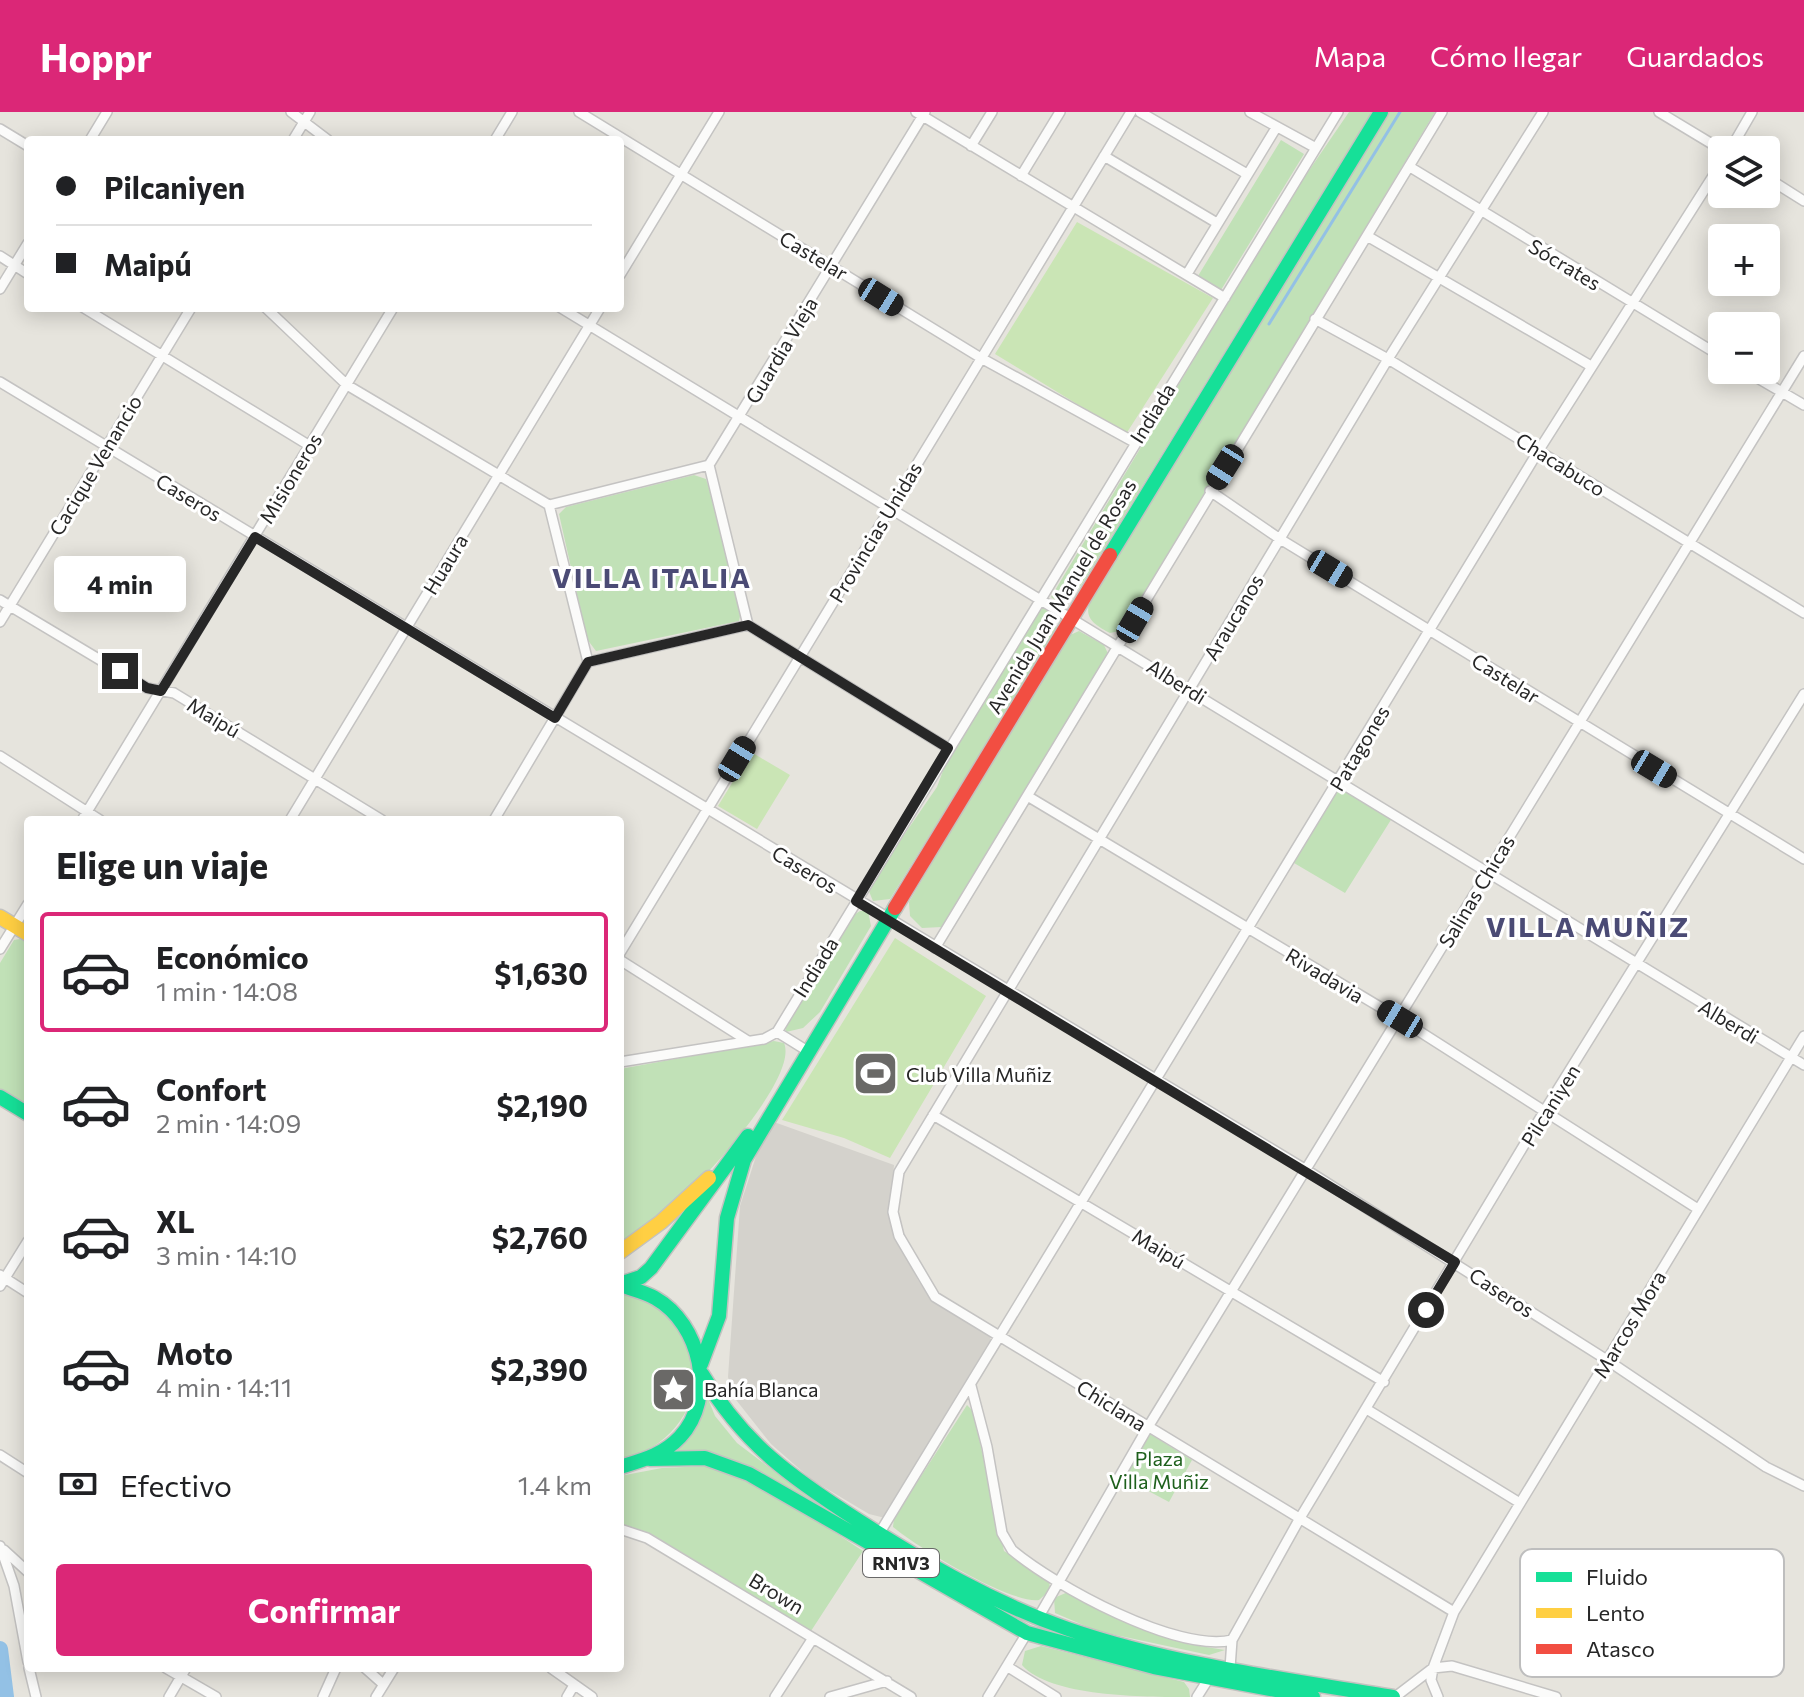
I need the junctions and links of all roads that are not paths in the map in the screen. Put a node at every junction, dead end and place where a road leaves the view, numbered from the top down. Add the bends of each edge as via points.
1 (107, 112) edge
2 (291, 112) edge
3 (512, 112) edge
4 (579, 112) edge
5 (719, 112) edge
6 (992, 112) edge
7 (1060, 112) edge
8 (1131, 112) edge
9 (1140, 112) edge
10 (1250, 112) edge
11 (1338, 112) edge
12 (1381, 112) edge
13 (1442, 112) edge
14 (1543, 112) edge
15 (1659, 112) edge
16 (1752, 112) edge
17 (921, 113) edge
18 (307, 116) edge
19 (1266, 116) edge
20 (1276, 128) junction
21 (0, 129) edge
22 (92, 136) edge
23 (295, 136) edge
24 (324, 136) edge
25 (497, 136) edge
26 (618, 136) edge
27 (1738, 136) edge
28 (624, 139) edge
29 (1708, 142) edge
30 (24, 144) edge
31 (971, 146) junction
32 (1316, 148) junction
33 (1104, 156) junction
34 (1410, 167) junction
35 (681, 174) junction
36 (1247, 174) junction
37 (1021, 176) junction
38 (1708, 183) edge
39 (1780, 186) edge
40 (1804, 201) edge
41 (1072, 208) junction
42 (1480, 212) junction
43 (1217, 223) junction
44 (1367, 236) junction
45 (24, 249) edge
46 (0, 256) edge
47 (14, 265) junction
48 (832, 266) junction
49 (624, 268) edge
50 (24, 271) edge
51 (1187, 274) junction
52 (1439, 277) junction
53 (0, 289) edge
54 (1225, 298) junction
55 (1630, 303) junction
56 (91, 312) edge
57 (189, 312) edge
58 (270, 312) edge
59 (391, 312) edge
60 (568, 312) edge
61 (598, 312) edge
62 (1315, 319) junction
63 (590, 325) junction
64 (1708, 349) edge
65 (162, 355) junction
66 (1804, 356) edge
67 (981, 358) junction
68 (1388, 359) junction
69 (1591, 366) junction
70 (0, 382) edge
71 (1769, 384) edge
72 (347, 385) junction
73 (1781, 391) junction
74 (1804, 405) edge
75 (740, 417) junction
76 (1134, 442) junction
77 (310, 446) junction
78 (106, 447) junction
79 (1539, 450) junction
80 (709, 465) junction
81 (498, 477) junction
82 (1210, 491) junction
83 (549, 505) junction
84 (890, 508) junction
85 (255, 537) junction
86 (1280, 539) junction
87 (1687, 543) junction
88 (1041, 597) junction
89 (0, 600) edge
90 (10, 606) junction
91 (1804, 613) edge
92 (1072, 617) junction
93 (0, 622) edge
94 (748, 625) junction
95 (406, 629) junction
96 (1430, 630) junction
97 (1120, 646) junction
98 (798, 658) junction
99 (588, 662) junction
100 (1190, 689) junction
101 (161, 691) junction
102 (1804, 694) edge
103 (555, 718) junction
104 (1578, 723) junction
105 (948, 748) junction
106 (0, 756) edge
107 (316, 778) junction
108 (1340, 781) junction
109 (1029, 797) junction
110 (706, 810) junction
111 (1730, 815) junction
112 (85, 816) edge
113 (292, 816) edge
114 (376, 816) edge
115 (496, 816) edge
116 (1096, 839) junction
117 (1804, 859) edge
118 (1487, 871) junction
119 (856, 901) junction
120 (24, 910) edge
121 (0, 917) edge
122 (887, 919) junction
123 (14, 925) junction
124 (1247, 929) junction
125 (24, 931) edge
126 (624, 946) edge
127 (935, 948) junction
128 (0, 949) edge
129 (624, 963) edge
130 (1636, 966) junction
131 (1006, 991) junction
132 (1400, 1019) junction
133 (777, 1032) junction
134 (1804, 1036) edge
135 (748, 1041) junction
136 (806, 1050) junction
137 (1791, 1057) junction
138 (624, 1061) edge
139 (1804, 1065) edge
140 (1156, 1078) junction
141 (0, 1097) edge
142 (775, 1101) junction
143 (1545, 1110) junction
144 (24, 1112) edge
145 (933, 1115) junction
146 (738, 1150) junction
147 (1308, 1171) junction
148 (1083, 1203) junction
149 (1698, 1209) junction
150 (893, 1212) joint
151 (24, 1247) edge
152 (624, 1249) edge
153 (1455, 1262) junction
154 (2, 1280) edge
155 (624, 1283) edge
156 (624, 1285) edge
157 (24, 1291) edge
158 (1232, 1292) junction
159 (999, 1336) junction
160 (1607, 1360) junction
161 (702, 1369) junction
162 (1384, 1382) junction
163 (971, 1386) junction
164 (1368, 1410) junction
165 (1148, 1427) junction
166 (0, 1455) edge
167 (650, 1459) junction
168 (624, 1466) edge
169 (24, 1470) edge
170 (1804, 1486) edge
171 (1520, 1503) junction
172 (1300, 1518) junction
173 (624, 1530) edge
174 (879, 1534) junction
175 (2, 1548) edge
176 (24, 1568) edge
177 (1060, 1580) junction
178 (1454, 1612) junction
179 (1038, 1618) junction
180 (1027, 1633) junction
181 (813, 1638) junction
182 (1232, 1640) junction
183 (24, 1644) edge
184 (1008, 1667) junction
185 (1230, 1668) junction
186 (1433, 1668) junction
187 (30, 1672) edge
188 (334, 1672) edge
189 (370, 1672) edge
190 (391, 1672) edge
191 (556, 1672) edge
192 (183, 1673) edge
193 (1209, 1678) junction
194 (887, 1681) junction
195 (383, 1684) junction
196 (574, 1685) junction
197 (36, 1697) edge
198 (169, 1697) edge
199 (216, 1697) edge
200 (323, 1697) edge
201 (376, 1697) edge
202 (567, 1697) edge
203 (592, 1697) edge
204 (775, 1697) edge
205 (830, 1697) edge
206 (911, 1697) edge
207 (988, 1697) edge
208 (1056, 1697) edge
209 (1197, 1697) edge
210 (1313, 1697) edge
211 (1394, 1697) edge
212 (1438, 1697) edge
213 (1556, 1697) edge

1 - 22 street
2 - 18 street
3 - 25 street
4 - 26 street, Castelar
5 - 35 street
6 - 31 street
7 - 37 street
8 - 33 street, Provincias Unidas
9 - 36 street
10 - 19 street
11 - 32 street, Indiada
12 - 92 main road, Avenida Juan Manuel de Rosas
13 - 34 street
14 - 42 street, Araucanos
15 - 29 street
16 - 27 street
17 - 31 street
17 - 48 street, Guardia Vieja
18 - 23 street
18 - 24 street
19 - 20 street
20 - 32 street
20 - 36 street
21 - 30 street
28 - 35 street, Castelar
31 - 37 street
32 - 54 street, Indiada
33 - 41 street, Provincias Unidas
33 - 43 street
34 - 42 street, Sócrates
34 - 44 street
35 - 48 street, Castelar
35 - 49 street
36 - 43 street
37 - 41 street
38 - 55 street, Patagones
39 - 40 street
41 - 51 street
41 - 67 street, Provincias Unidas
42 - 52 street, Araucanos
42 - 55 street, Sócrates
43 - 51 street
44 - 52 street
44 - 62 street
45 - 47 street
46 - 47 street
47 - 50 street
47 - 53 street
48 - 67 street, Castelar
48 - 75 street, Guardia Vieja
51 - 54 street
52 - 68 street, Araucanos
52 - 69 street
54 - 76 street, Indiada
55 - 64 street, Sócrates
55 - 69 street, Patagones
56 - 65 street
57 - 65 street, Cacique Venancio
58 - 72 street
59 - 72 street, Misioneros
60 - 63 street, Alberdi
61 - 63 street, Huaura
62 - 68 street, Chacabuco
62 - 82 street
63 - 75 street, Alberdi
63 - 81 street, Huaura
65 - 77 street
65 - 78 street, Cacique Venancio
66 - 73 street, Salinas Chicas
67 - 76 street, Castelar
67 - 84 street, Provincias Unidas
68 - 79 street, Chacabuco
68 - 86 street, Araucanos
69 - 79 street, Patagones
70 - 78 street, Caseros
71 - 73 street
72 - 77 street, Misioneros
72 - 81 street
73 - 74 street
73 - 87 street, Salinas Chicas
75 - 80 street, Guardia Vieja
75 - 84 street, Alberdi
76 - 88 street, Indiada
77 - 85 street, Misioneros
78 - 85 street, Caseros
78 - 90 street, Cacique Venancio
79 - 87 street, Chacabuco
79 - 96 street, Patagones
80 - 83 street
80 - 94 street
81 - 83 street
81 - 95 street, Huaura
82 - 86 street, Castelar
82 - 97 street
83 - 99 street
84 - 88 street, Alberdi
84 - 98 street, Provincias Unidas
85 - 95 street, Caseros
85 - 101 street, Misioneros
86 - 96 street, Castelar
86 - 100 street, Araucanos
87 - 91 street, Chacabuco
87 - 104 street, Salinas Chicas
88 - 92 street, Alberdi
88 - 105 street, Indiada
89 - 90 street, Maipú
90 - 93 street, Cacique Venancio
90 - 101 street, Maipú via 147,688
92 - 97 street, Alberdi
92 - 122 main road, Avenida Juan Manuel de Rosas
94 - 98 street
94 - 99 street
95 - 103 street, Caseros
95 - 107 street, Huaura
96 - 104 street, Castelar
96 - 108 street, Patagones
97 - 100 street, Alberdi
97 - 109 street
98 - 105 street
98 - 110 street, Provincias Unidas
99 - 103 street
100 - 108 street, Alberdi
100 - 116 street, Araucanos
101 - 107 street, Maipú via 174,693
101 - 112 street, Misioneros
102 - 111 street, Pilcaniyen
103 - 110 street, Caseros
103 - 115 street
104 - 111 street, Castelar
104 - 118 street, Salinas Chicas
105 - 119 street, Indiada
106 - 112 street
107 - 113 street, Huaura
107 - 114 street, Maipú
108 - 118 street, Alberdi
108 - 124 street, Patagones
109 - 116 street, Rivadavia
109 - 127 street
110 - 119 street, Caseros
110 - 126 street, Provincias Unidas
111 - 117 street, Castelar
111 - 130 street, Pilcaniyen
116 - 124 street, Rivadavia
116 - 131 street, Araucanos
118 - 130 street, Alberdi
118 - 132 street, Salinas Chicas
119 - 122 street, Caseros
119 - 133 street, Indiada
120 - 123 street
121 - 123 main road
122 - 127 street, Caseros
122 - 136 main road, Avenida Juan Manuel de Rosas
123 - 125 main road
123 - 128 street
124 - 132 street, Rivadavia
124 - 140 street, Patagones
127 - 131 street, Caseros
129 - 135 street
130 - 137 street, Alberdi
130 - 143 street, Pilcaniyen
131 - 140 street, Caseros
131 - 145 street, Araucanos
132 - 143 street, Rivadavia
132 - 147 street, Salinas Chicas
133 - 135 street
133 - 136 street
134 - 137 street, Marcos Mora
135 - 138 street
136 - 142 main road, Avenida Juan Manuel de Rosas
137 - 139 street, Alberdi
137 - 149 street, Marcos Mora
140 - 147 street, Caseros
140 - 148 street, Patagones
141 - 144 main road
142 - 146 main road, Avenida Juan Manuel de Rosas
142 - 161 main road, Avenida Juan Manuel de Rosas via 731,1195 721,1316
143 - 149 street, Rivadavia
143 - 153 street, Pilcaniyen
145 - 148 street, Maipú
145 - 150 street, Araucanos via 899,1172
146 - 152 main road via 673,1213
146 - 155 main road, Avenida Juan Manuel de Rosas via 651,1268
147 - 153 street, Caseros
147 - 158 street, Salinas Chicas
148 - 158 street, Maipú
148 - 159 street, Patagones
149 - 160 street, Marcos Mora
150 - 159 street, Chiclana via 911,1262 935,1297
151 - 154 street
153 - 160 street, Caseros
153 - 162 street, Pilcaniyen
154 - 157 street
156 - 161 main road, RN1V3 via 656,1296 673,1309 687,1325
158 - 162 street, Maipú
158 - 165 street, Salinas Chicas
159 - 163 street, Patagones
159 - 165 street, Chiclana
160 - 170 street, Caseros via 1766,1467
160 - 171 street, Marcos Mora
161 - 167 main road, RN1V3 via 700,1394 688,1423
161 - 174 main road, RN1V3 via 728,1419 762,1455
162 - 164 street, Pilcaniyen
163 - 174 street, Patagones
163 - 177 street via 1007,1544
164 - 171 street
164 - 172 street, Pilcaniyen
165 - 172 street, Chiclana
165 - 177 street, Salinas Chicas
166 - 169 street
167 - 168 main road, RN1V3
167 - 180 main road, RN1V3 via 705,1458 749,1474
171 - 178 street, Marcos Mora
172 - 178 street, Chiclana
172 - 182 street, Pilcaniyen
173 - 181 street, Brown via 647,1538
174 - 179 main road, RN1V3 via 949,1576
175 - 176 street
175 - 183 street
177 - 179 street, Salinas Chicas
177 - 182 street via 1165,1634 1192,1642
178 - 186 street, Marcos Mora
179 - 185 main road, RN1V3 via 1134,1648
180 - 184 street
180 - 193 main road, RN1V3
181 - 194 street, Brown
181 - 204 street
182 - 185 street
184 - 207 street
184 - 208 street
185 - 211 main road, RN1V3
186 - 211 street
186 - 212 street via 1431,1680
186 - 213 street via 1452,1666
187 - 197 street
188 - 200 street
189 - 195 street
190 - 195 street
191 - 196 street
192 - 198 street
192 - 199 street
193 - 209 street
193 - 210 main road, RN1V3
194 - 205 street
194 - 206 street, Brown
195 - 201 street
196 - 202 street
196 - 203 street

